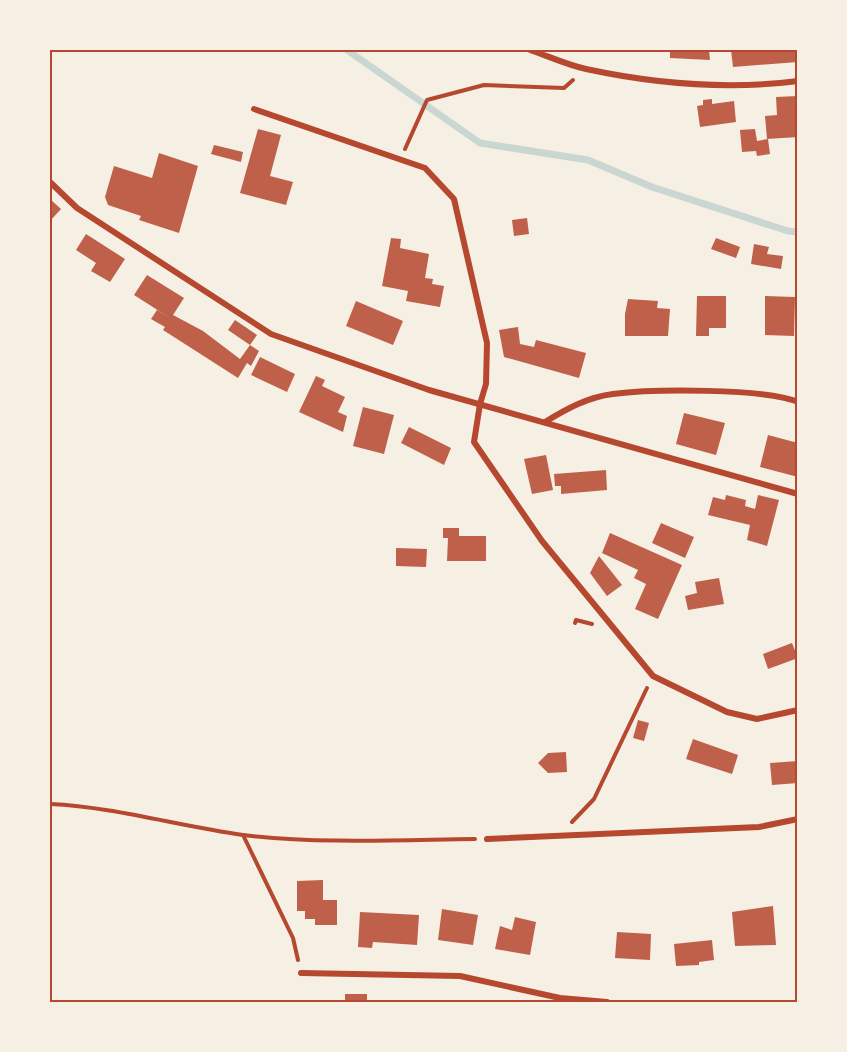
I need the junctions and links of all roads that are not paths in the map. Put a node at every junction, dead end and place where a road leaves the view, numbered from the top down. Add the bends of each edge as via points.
1 (530, 50) edge
2 (798, 81) edge
3 (254, 109) dead end
4 (50, 182) edge
5 (798, 402) edge
6 (480, 404) junction
7 (545, 422) junction
8 (798, 494) edge
9 (798, 710) edge
10 (798, 819) edge
11 (487, 839) road end
12 (301, 973) road end
13 (607, 1002) edge

1 - 2 street via 584,69 684,84 766,85
3 - 6 street via 425,168 454,199 487,343 486,384
4 - 6 street via 77,208 271,334
5 - 7 street via 753,393 612,394 572,405
6 - 7 street
6 - 9 street via 474,442 543,541 652,676 727,712 757,719
7 - 8 street
10 - 11 street via 759,827
12 - 13 street via 460,976 560,998

